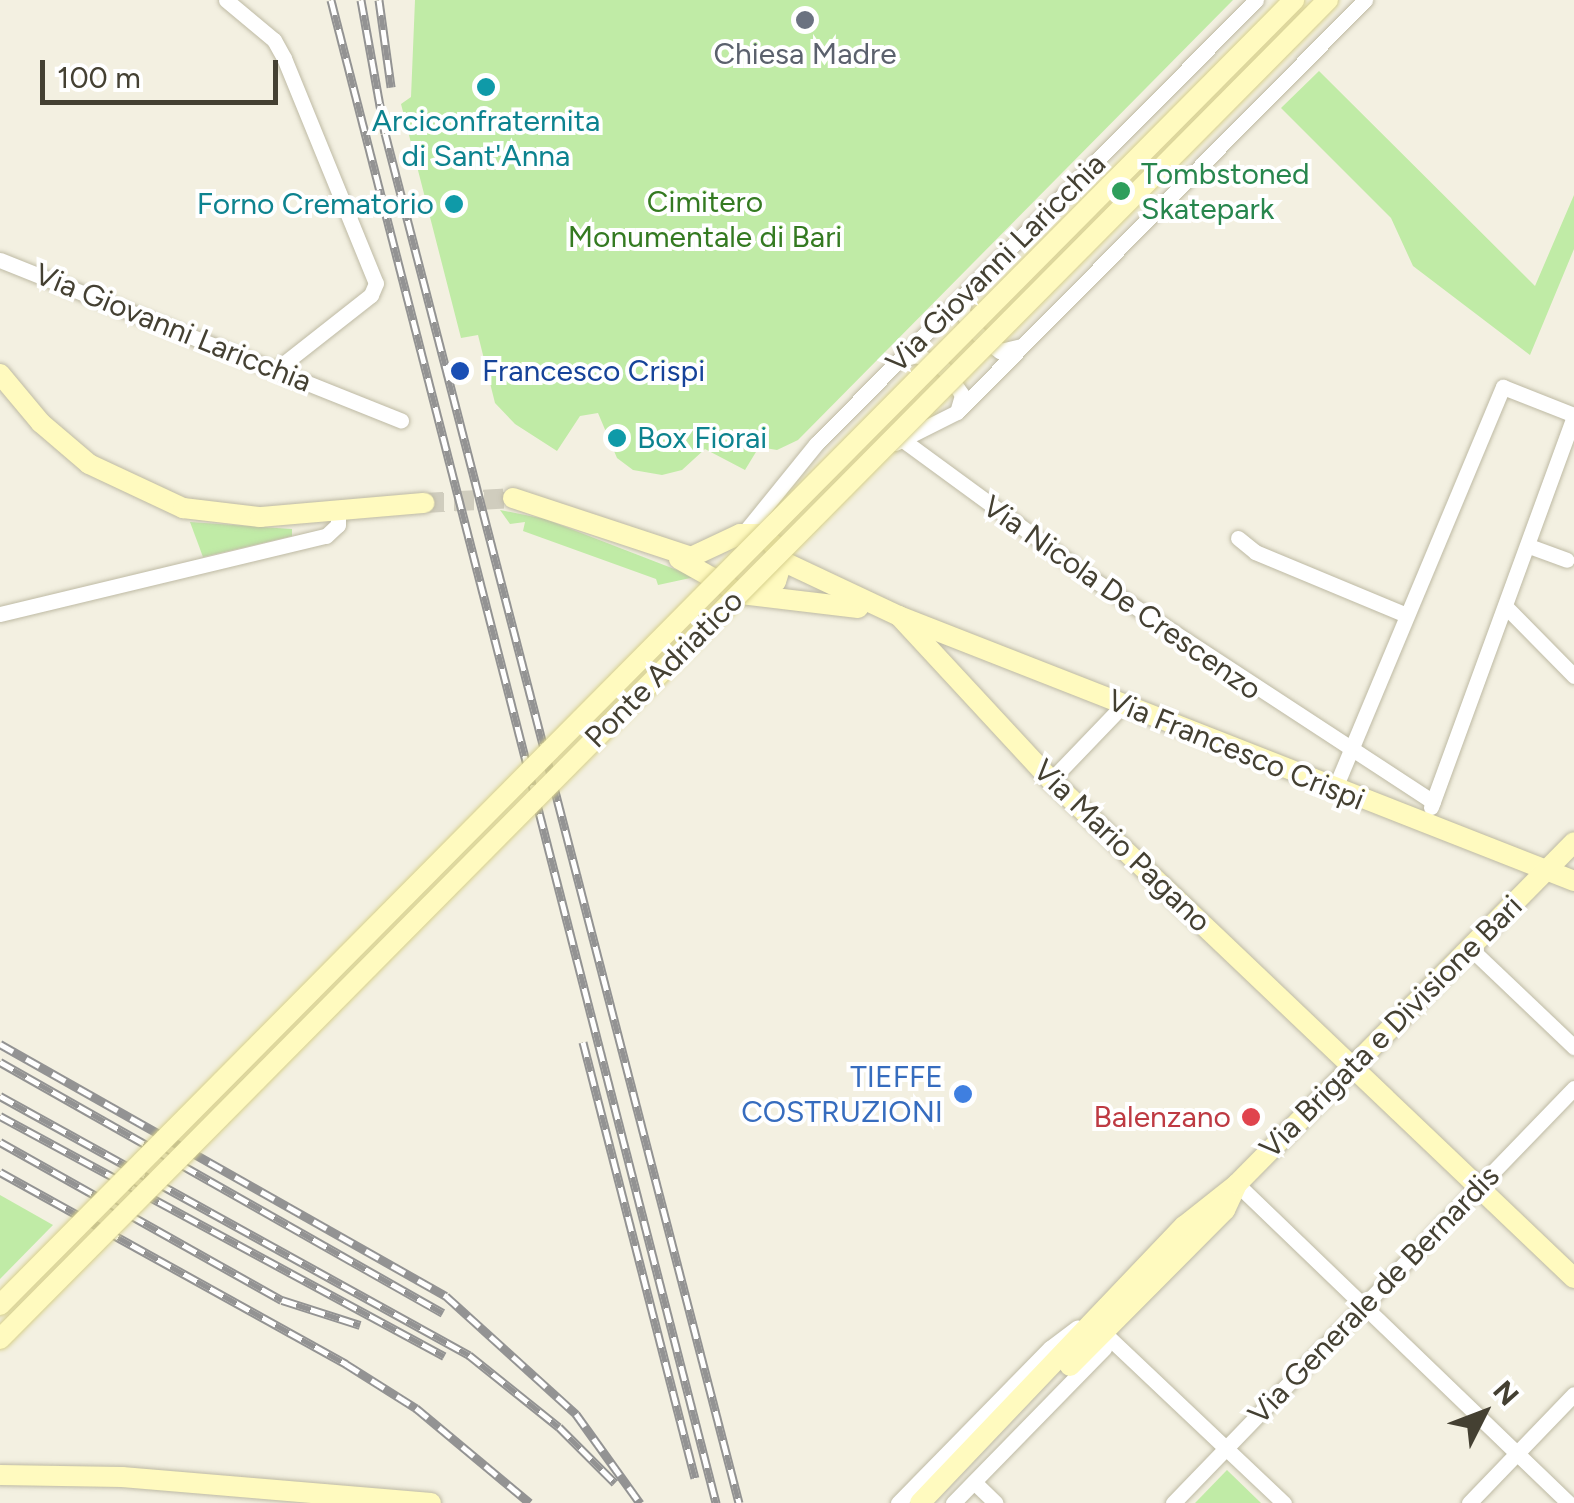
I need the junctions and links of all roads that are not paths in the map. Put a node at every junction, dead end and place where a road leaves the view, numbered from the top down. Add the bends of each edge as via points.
1 (226, 0) edge
2 (1256, 0) edge
3 (1294, 0) edge
4 (1328, 0) edge
5 (1365, 0) edge
6 (0, 260) edge
7 (969, 290) junction
8 (1024, 346) junction
9 (900, 360) junction
10 (278, 368) junction
11 (0, 374) edge
12 (956, 412) junction
13 (1574, 415) edge
14 (401, 420) dead end
15 (900, 438) junction
16 (513, 498) tunnel mouth
17 (424, 503) tunnel mouth
18 (338, 511) junction
19 (735, 538) junction
20 (1238, 538) dead end
21 (1529, 546) junction
22 (671, 554) junction
23 (780, 560) junction
24 (1567, 560) dead end
25 (720, 578) junction
26 (758, 594) junction
27 (1508, 610) junction
28 (0, 614) edge
29 (1406, 615) junction
30 (899, 616) junction
31 (1574, 676) edge
32 (1124, 705) junction
33 (1349, 750) junction
34 (1051, 780) junction
35 (1335, 788) junction
36 (1434, 802) junction
37 (1425, 825) junction
38 (1574, 842) edge
39 (1546, 870) junction
40 (1574, 881) edge
41 (1470, 948) junction
42 (1574, 1048) edge
43 (1353, 1067) junction
44 (1574, 1088) edge
45 (1236, 1184) junction
46 (1478, 1186) junction
47 (1574, 1278) edge
48 (0, 1305) edge
49 (1363, 1306) junction
50 (1100, 1323) junction
51 (0, 1339) edge
52 (1574, 1394) edge
53 (1226, 1448) junction
54 (1516, 1454) junction
55 (0, 1475) edge
56 (974, 1482) junction
57 (430, 1503) edge
58 (898, 1503) edge
59 (920, 1503) edge
60 (936, 1503) edge
61 (953, 1503) edge
62 (996, 1503) edge
63 (1173, 1503) edge
64 (1284, 1503) edge
65 (1469, 1503) edge
66 (1568, 1503) edge

1 - 10 street via 274,40 284,58 372,272 372,294
2 - 7 street, Via Giovanni Laricchia
3 - 48 main road, Ponte Adriatico, bridge
4 - 51 main road, Ponte Adriatico, bridge
5 - 8 street
6 - 10 street, Via Giovanni Laricchia
7 - 8 street via 961,311 978,334 1000,351
7 - 9 street, Via Giovanni Laricchia
8 - 12 street
9 - 12 street via 917,355 944,369 962,395
9 - 19 street, Via Giovanni Laricchia
10 - 14 street, Via Giovanni Laricchia
11 - 18 main road via 63,444 150,496 226,516
12 - 15 street
13 - 21 street
13 - 29 street via 1504,386
15 - 23 street
15 - 33 street, Via Nicola De Crescenzo via 978,500
16 - 22 main road
17 - 18 main road
18 - 28 street via 338,525 326,536
19 - 22 main road via 701,556
19 - 23 main road via 767,538
19 - 25 main road via 718,557
20 - 29 street via 1254,552
21 - 24 street
21 - 27 street
22 - 25 main road
23 - 26 main road via 776,580
23 - 30 main road, Via Francesco Crispi
25 - 26 main road via 737,593
26 - 30 main road, Via Francesco Crispi
27 - 31 street
27 - 36 street
29 - 33 street
30 - 32 main road, Via Francesco Crispi
30 - 34 main road, Via Mario Pagano
32 - 34 street
32 - 35 main road, Via Francesco Crispi
33 - 35 street
33 - 36 street, Via Nicola De Crescenzo
34 - 43 main road, Via Mario Pagano
35 - 37 main road, Via Francesco Crispi
36 - 37 street
37 - 39 main road, Via Francesco Crispi
38 - 39 main road, Via Brigata e Divisione Bari
39 - 40 main road, Via Francesco Crispi
39 - 41 main road, Via Brigata e Divisione Bari
41 - 42 street
41 - 43 main road, Via Brigata e Divisione Bari
43 - 45 main road, Via Brigata e Divisione Bari
43 - 46 main road, Via Mario Pagano
44 - 46 street, Via Generale de Bernardis
45 - 49 street
45 - 50 main road, Via Brigata e Divisione Bari via 1212,1198
46 - 47 main road, Via Mario Pagano
46 - 49 street, Via Generale de Bernardis
49 - 53 street, Via Generale de Bernardis
49 - 54 street
50 - 53 street
50 - 56 street via 1104,1348
50 - 58 street via 1050,1348
50 - 59 main road
50 - 60 main road
52 - 54 street
53 - 63 street, Via Generale de Bernardis
53 - 64 street
54 - 65 street
54 - 66 street
55 - 57 main road via 122,1476
56 - 61 street
56 - 62 street

